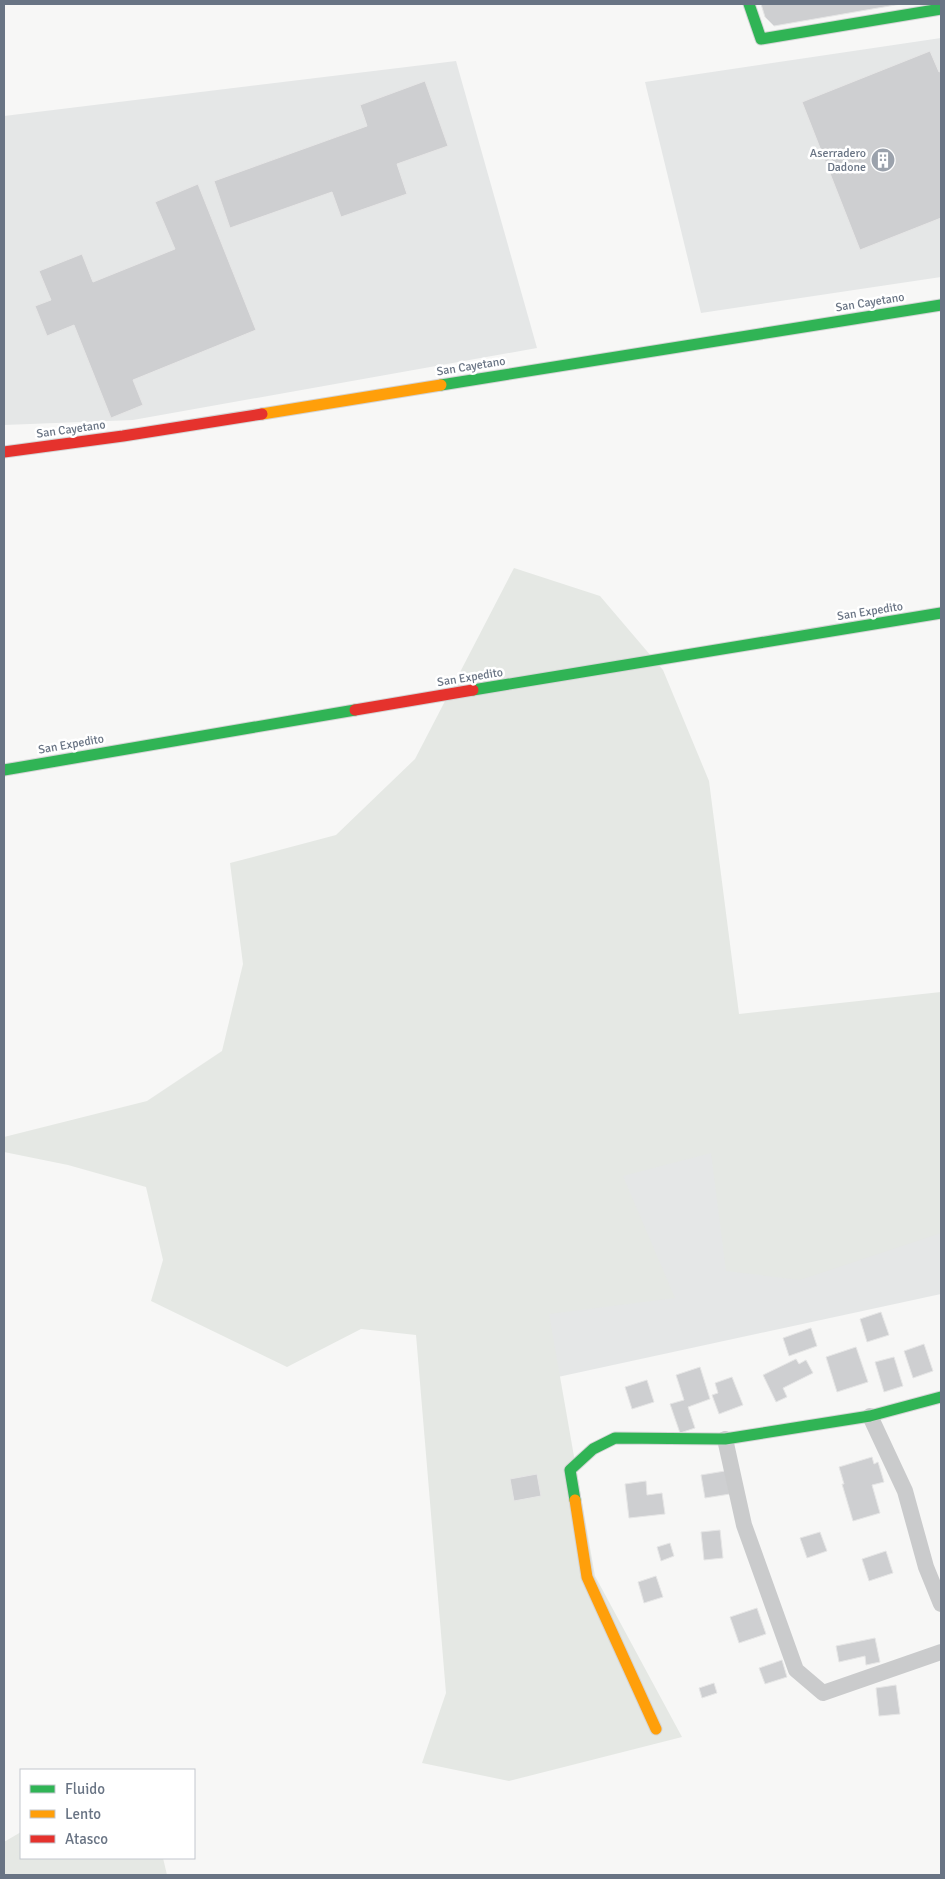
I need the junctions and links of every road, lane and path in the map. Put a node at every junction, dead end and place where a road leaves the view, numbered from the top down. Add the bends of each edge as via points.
1 (749, 4) edge
2 (941, 9) edge
3 (941, 305) edge
4 (4, 452) edge
5 (941, 613) edge
6 (4, 770) edge
7 (941, 1397) edge
8 (870, 1416) junction
9 (725, 1439) junction
10 (941, 1604) edge
11 (941, 1652) edge
12 (656, 1729) dead end

1 - 2 street via 761,39
3 - 4 street, San Cayetano
5 - 6 street, San Expedito
7 - 8 street
8 - 9 street
8 - 10 street via 905,1491 926,1567
9 - 11 street via 744,1525 796,1670 823,1693
9 - 12 street via 615,1438 593,1449 570,1470 587,1577

